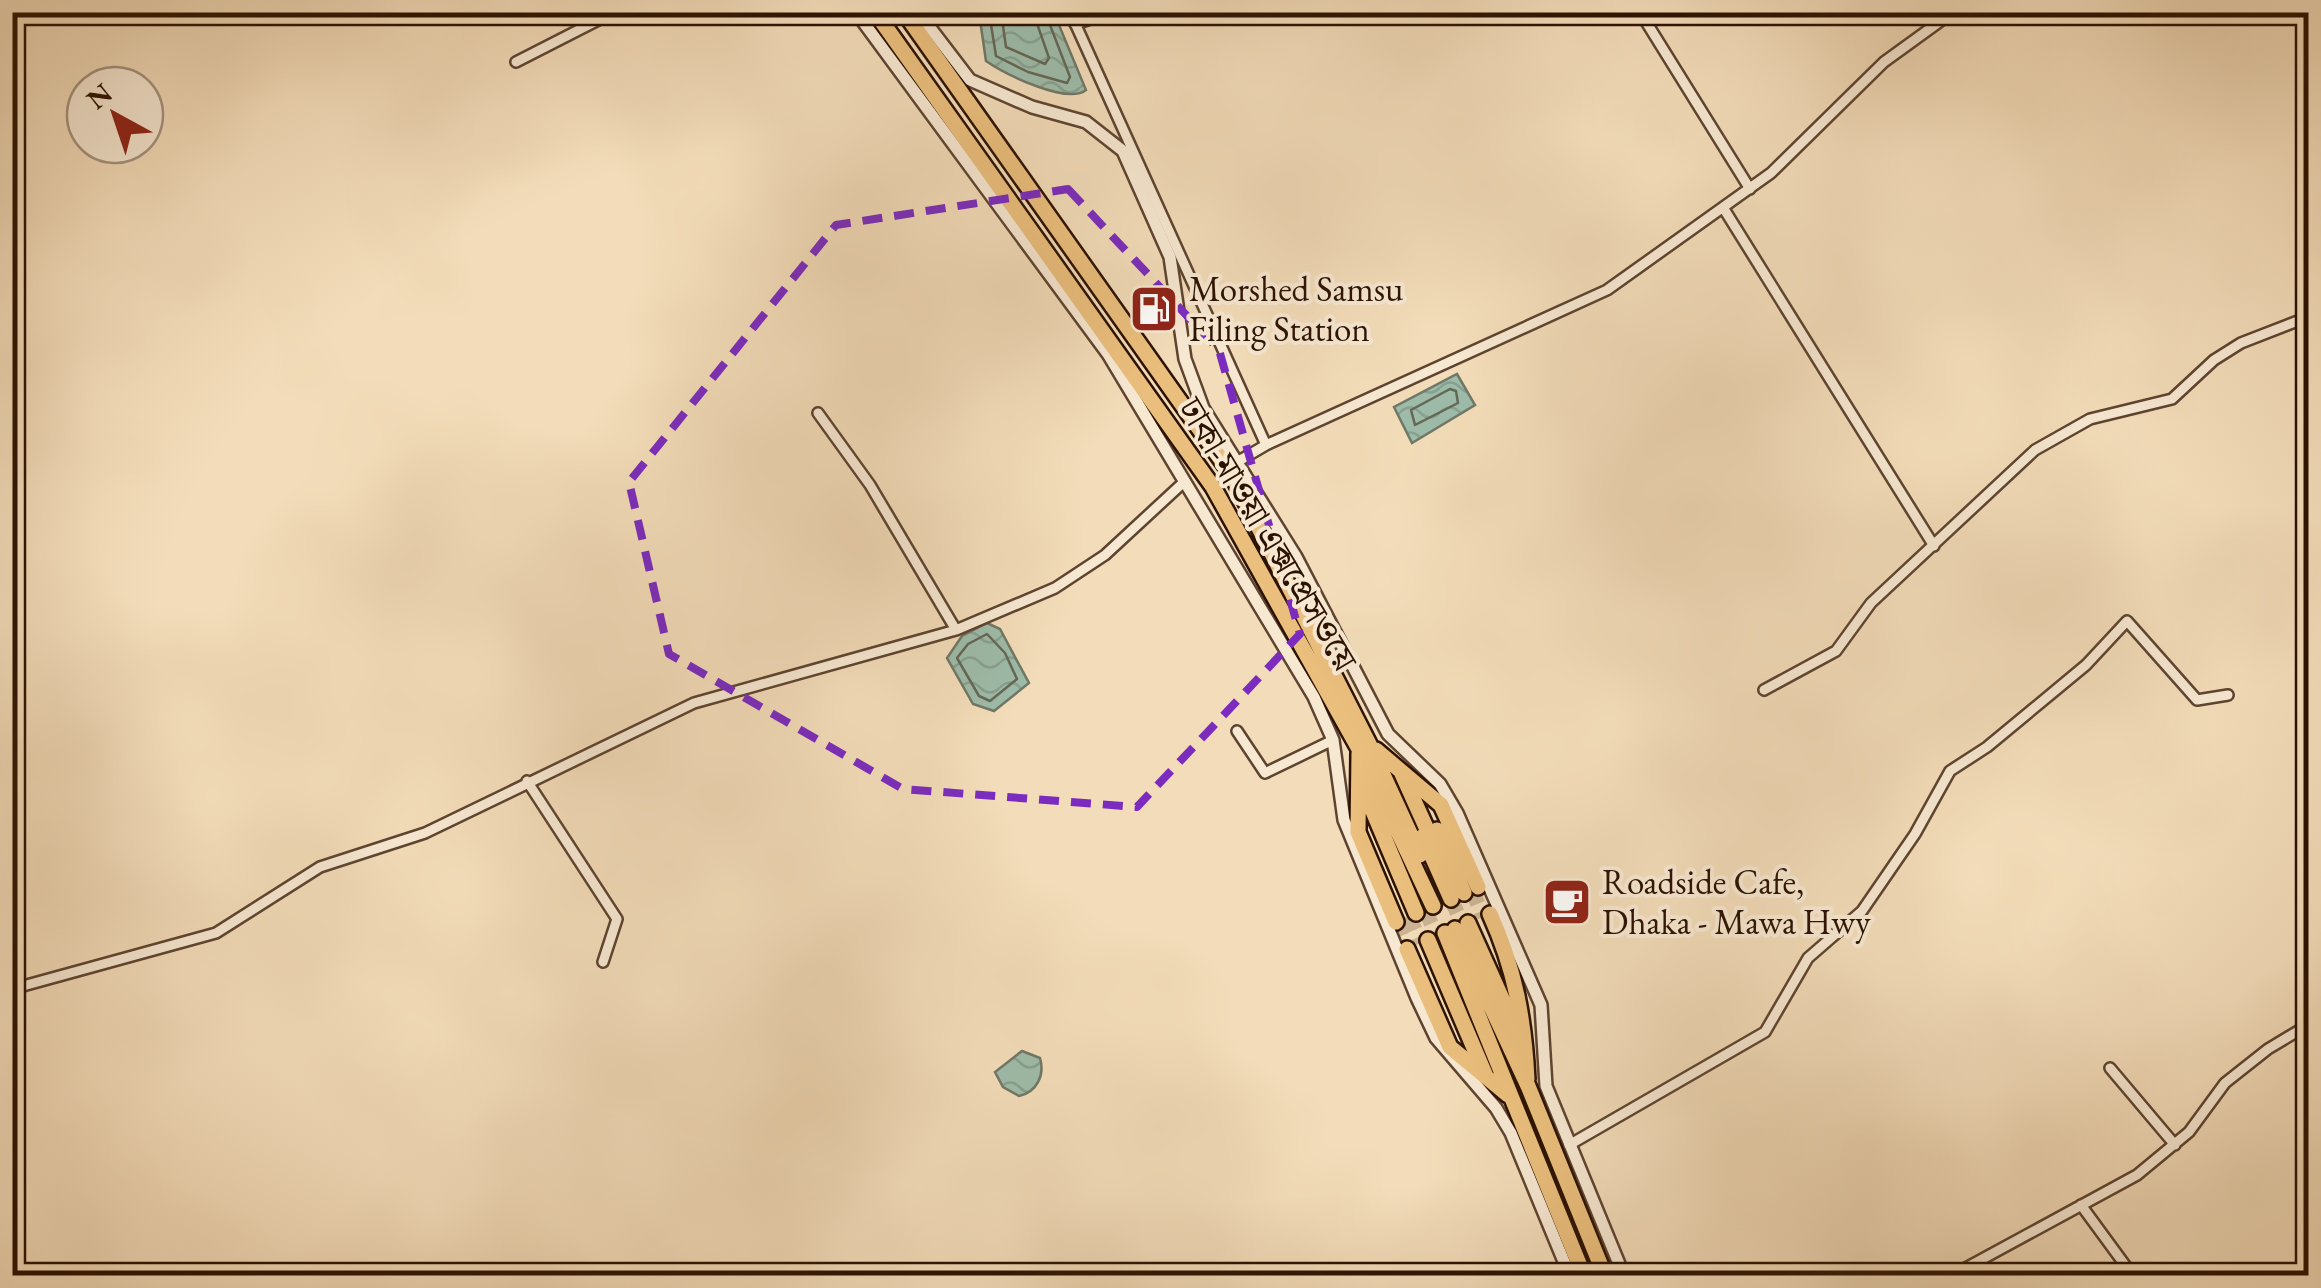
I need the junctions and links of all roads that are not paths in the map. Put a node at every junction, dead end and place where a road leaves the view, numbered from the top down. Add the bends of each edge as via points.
1 (614, 12) edge
2 (856, 12) edge
3 (875, 12) edge
4 (904, 12) edge
5 (918, 12) edge
6 (1070, 12) edge
7 (1112, 12) edge
8 (1640, 12) edge
9 (1953, 12) edge
10 (1075, 24) junction
11 (516, 62) dead end
12 (1750, 189) junction
13 (1724, 209) junction
14 (2308, 317) edge
15 (818, 413) dead end
16 (1266, 445) junction
17 (1238, 462) junction
18 (1185, 481) junction
19 (1934, 546) junction
20 (956, 630) junction
21 (1764, 690) dead end
22 (2228, 695) dead end
23 (1237, 731) dead end
24 (1333, 740) junction
25 (1362, 758) junction
26 (1394, 765) junction
27 (527, 782) junction
28 (1437, 905) junction
29 (1449, 931) junction
30 (603, 962) dead end
31 (12, 990) edge
32 (2308, 1025) edge
33 (1526, 1051) junction
34 (2110, 1068) dead end
35 (1486, 1077) junction
36 (1528, 1086) junction
37 (2174, 1145) junction
38 (1569, 1146) junction
39 (2081, 1205) junction
40 (1570, 1276) edge
41 (1584, 1276) edge
42 (1605, 1276) edge
43 (1624, 1276) edge
44 (1951, 1276) edge
45 (2133, 1276) edge

1 - 11 street
2 - 18 street via 1068,296
3 - 25 highway, ঢাকা-মাওয়া এক্সপ্রেসওয়ে via 1213,487
4 - 25 highway, ঢাকা-মাওয়া এক্সপ্রেসওয়ে via 1232,475
5 - 17 street via 970,80 1086,122 1123,151 1170,256 1194,388
6 - 10 street
7 - 10 street
8 - 12 street
9 - 12 street via 1884,62
10 - 16 street
12 - 13 street
13 - 16 street via 1607,290
13 - 19 street
14 - 19 street via 2241,343 2172,399 2090,419 2035,450
15 - 20 street
16 - 17 street
17 - 38 street via 1296,557 1379,720 1440,784 1457,813 1542,1005 1546,1086
18 - 20 street via 1105,554 1055,588
18 - 24 street
19 - 21 street via 1871,603 1836,651
20 - 27 street via 694,703
22 - 38 street via 2198,700 2127,621 2086,665 1950,771 1862,912 1808,958 1765,1032
23 - 24 street via 1266,773
24 - 40 street via 1344,820 1417,998 1436,1038 1504,1120
25 - 26 highway, ঢাকা-মাওয়া এক্সপ্রেসওয়ে
25 - 28 highway, ঢাকা-মাওয়া এক্সপ্রেসওয়ে
25 - 28 highway, ঢাকা-মাওয়া এক্সপ্রেসওয়ে
25 - 28 highway, ঢাকা-মাওয়া এক্সপ্রেসওয়ে via 1358,806
26 - 28 highway, ঢাকা-মাওয়া এক্সপ্রেসওয়ে
26 - 28 highway, ঢাকা-মাওয়া এক্সপ্রেসওয়ে via 1423,790
27 - 30 street via 617,919
27 - 31 street via 425,833 320,867 216,933
29 - 33 highway
29 - 33 highway
29 - 33 highway via 1508,955
29 - 35 highway
29 - 35 highway
29 - 35 highway
29 - 36 highway
32 - 37 street via 2224,1082
33 - 36 highway
34 - 37 street
35 - 41 highway
36 - 42 highway
37 - 39 street via 2137,1175
38 - 43 street
39 - 44 street
39 - 45 street

